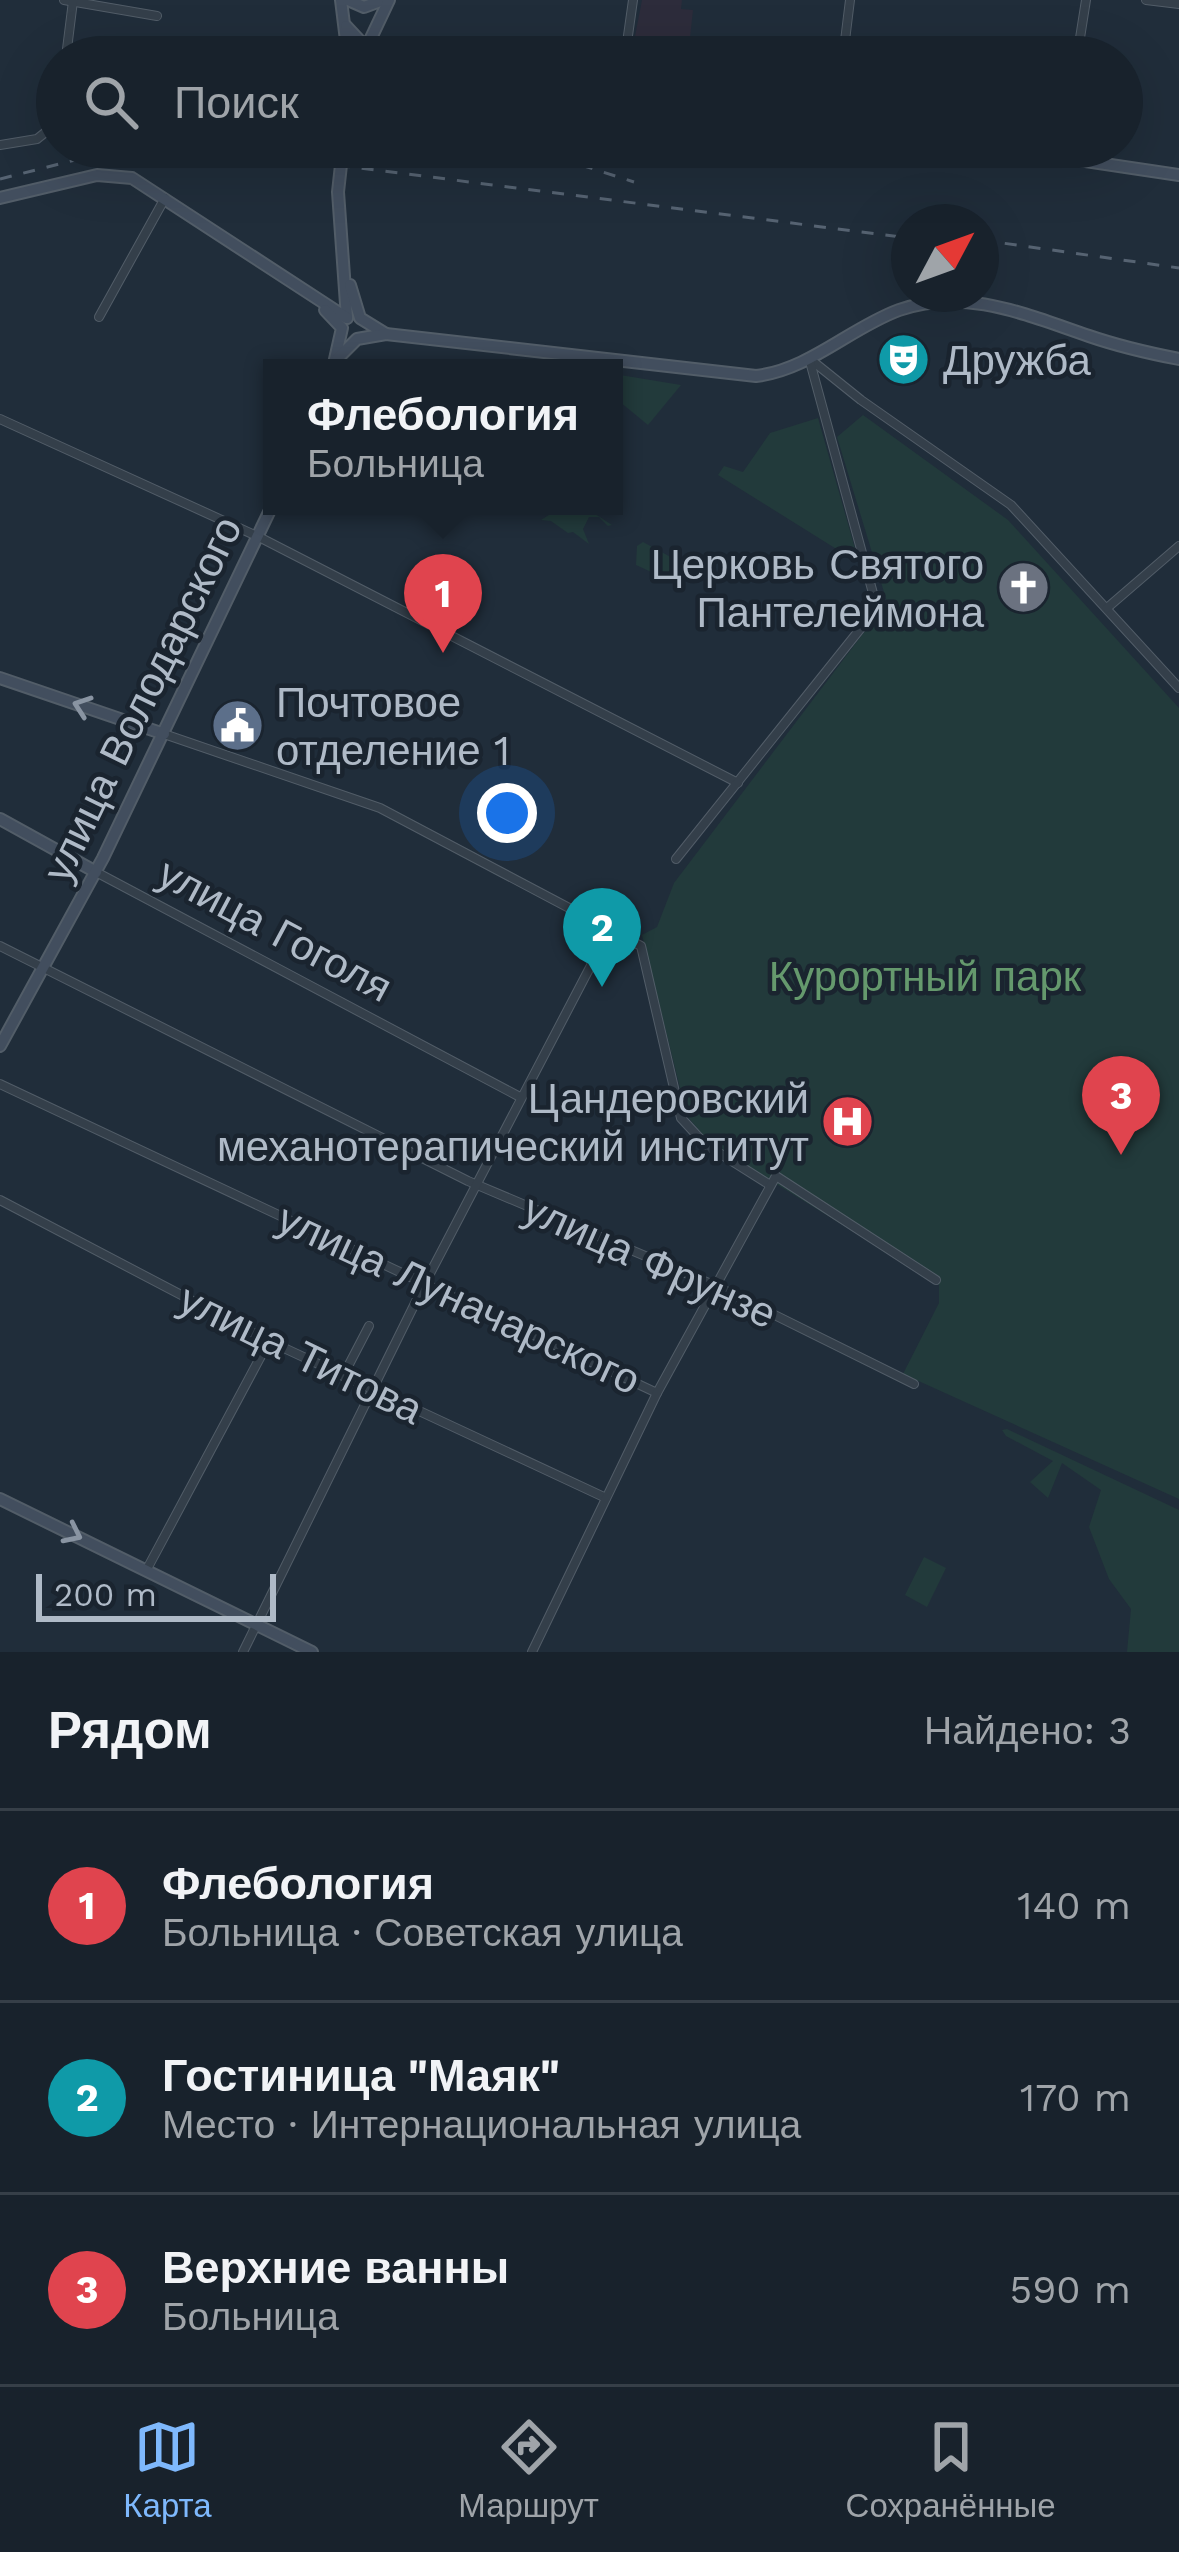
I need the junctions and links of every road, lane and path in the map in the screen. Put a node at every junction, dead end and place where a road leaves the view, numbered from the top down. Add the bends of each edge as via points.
1 (70, 0) edge
2 (344, 0) edge
3 (386, 0) edge
4 (632, 0) edge
5 (850, 0) edge
6 (1085, 0) edge
7 (1146, 0) edge
8 (1179, 4) edge
9 (157, 16) dead end
10 (344, 24) junction
11 (67, 36) edge
12 (345, 36) edge
13 (353, 36) edge
14 (371, 36) edge
15 (628, 36) edge
16 (846, 36) edge
17 (1080, 36) edge
18 (36, 139) edge
19 (0, 145) edge
20 (342, 168) edge
21 (1143, 168) edge
22 (1179, 175) edge
23 (0, 197) edge
24 (166, 197) junction
25 (99, 317) dead end
26 (350, 321) junction
27 (386, 334) junction
28 (357, 339) junction
29 (809, 358) junction
30 (337, 359) edge
31 (339, 359) edge
32 (597, 359) edge
33 (1179, 359) edge
34 (623, 362) edge
35 (0, 419) edge
36 (268, 515) edge
37 (259, 537) junction
38 (1179, 546) edge
39 (1107, 608) junction
40 (0, 678) edge
41 (1179, 688) edge
42 (164, 734) junction
43 (737, 783) junction
44 (0, 819) edge
45 (676, 859) dead end
46 (96, 872) junction
47 (610, 929) junction
48 (0, 946) edge
49 (44, 967) junction
50 (0, 1046) edge
51 (0, 1084) edge
52 (520, 1097) junction
53 (477, 1184) junction
54 (770, 1185) junction
55 (0, 1200) edge
56 (936, 1280) dead end
57 (424, 1285) junction
58 (716, 1286) junction
59 (369, 1326) dead end
60 (268, 1341) junction
61 (343, 1376) junction
62 (914, 1384) dead end
63 (374, 1392) junction
64 (657, 1393) junction
65 (606, 1498) junction
66 (0, 1499) edge
67 (147, 1569) junction
68 (257, 1624) junction
69 (243, 1652) edge
70 (312, 1652) edge
71 (532, 1652) edge

1 - 9 street
1 - 11 street
2 - 3 main road via 364,7
2 - 10 main road
3 - 14 main road
4 - 15 street
5 - 16 street
6 - 17 street
7 - 8 street
10 - 12 main road
10 - 13 main road
18 - 19 street
20 - 26 main road
21 - 22 main road
23 - 24 main road via 97,175 131,178
24 - 25 street
24 - 26 main road
26 - 27 main road
26 - 28 main road via 347,337
26 - 28 main road via 365,327
26 - 30 main road
27 - 28 main road
27 - 32 main road
28 - 31 main road
29 - 33 main road via 901,309 958,301 1000,305
29 - 34 main road via 770,375 741,376
29 - 39 street via 1011,506
29 - 43 street via 877,608
35 - 37 street
36 - 37 main road, улица Володарского
37 - 42 main road, улица Володарского
37 - 43 street
38 - 39 street
39 - 41 street
42 -> 40 main road
42 - 46 main road, улица Володарского
42 - 47 street via 380,808
43 - 45 street
44 - 46 main road, улица Гоголя
46 - 49 main road, улица Володарского
46 - 52 street, улица Гоголя
47 - 52 street
47 - 54 street via 641,946 681,1118 705,1144
48 - 49 street, улица Фрунзе
49 - 50 main road, улица Володарского
49 - 53 street, улица Фрунзе
51 - 57 street, улица Луначарского
52 - 53 street
53 - 57 street
53 - 58 street, улица Фрунзе
54 - 56 street via 776,1176
54 - 58 street
55 - 60 street, улица Титова
57 - 63 street
57 - 64 street, улица Луначарского
58 - 62 street, улица Фрунзе
58 - 64 street
59 - 61 street
60 - 61 street, улица Титова
60 - 67 street
61 - 63 street, улица Титова
63 - 65 street, улица Титова
63 - 68 street
64 - 65 street
65 - 71 street
66 -> 67 main road
67 - 68 main road
68 - 69 street
68 - 70 main road

